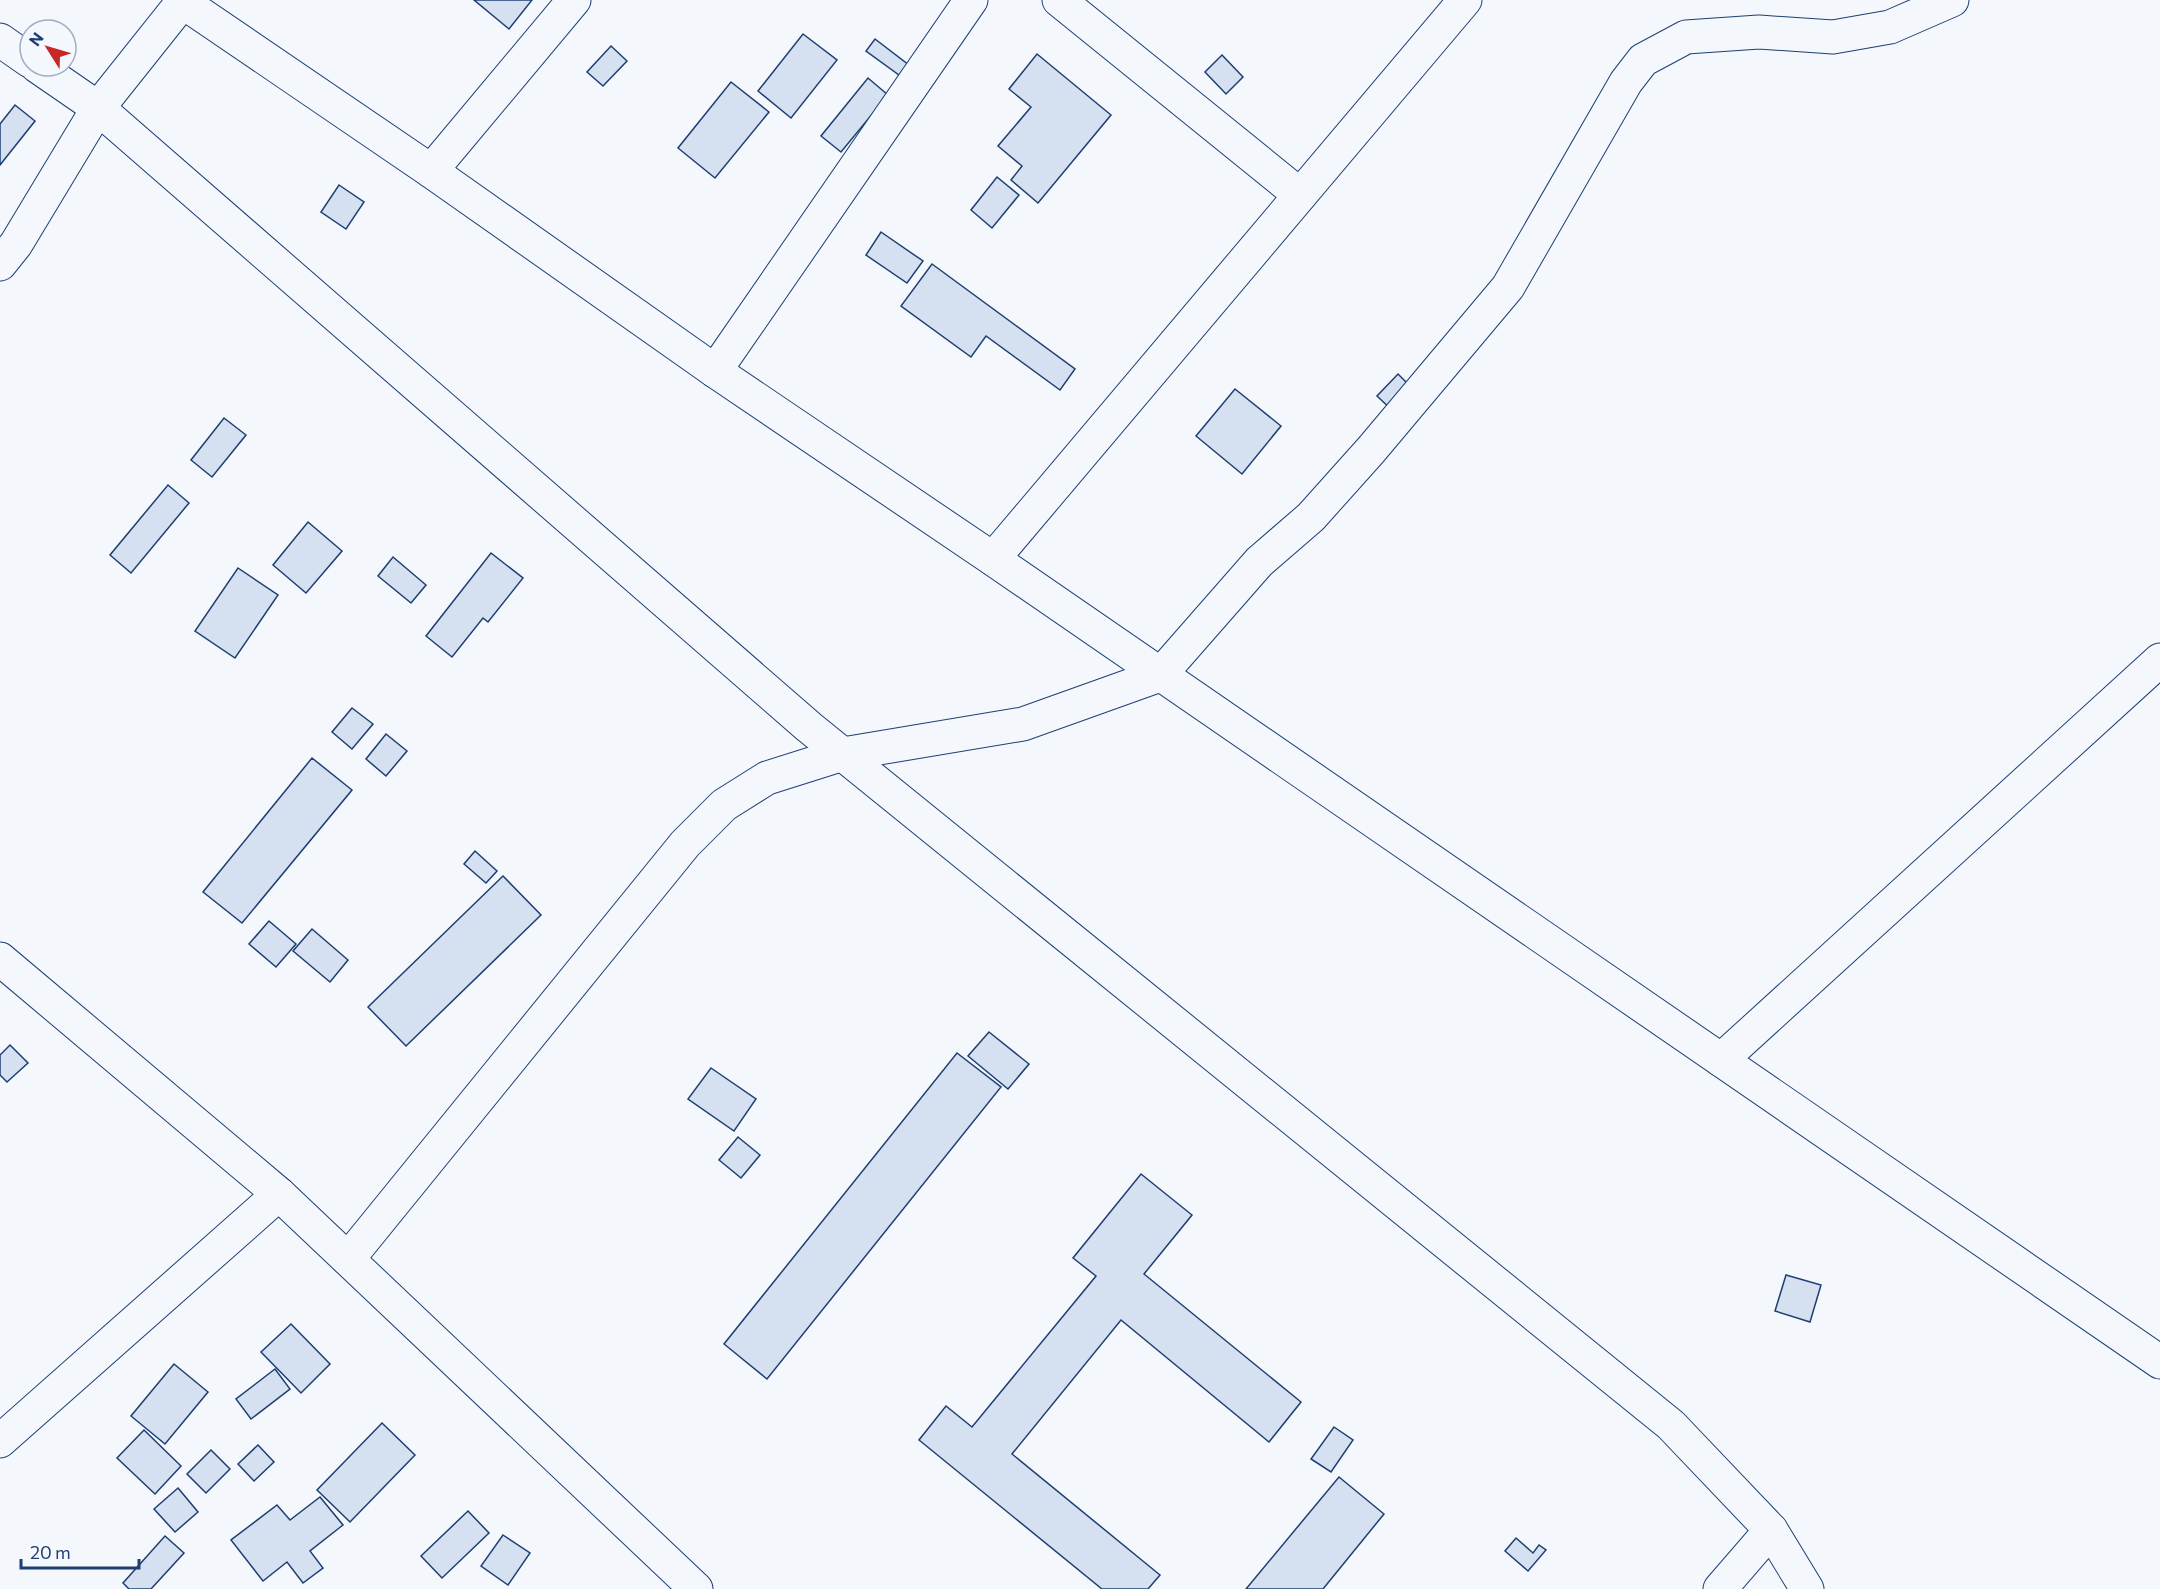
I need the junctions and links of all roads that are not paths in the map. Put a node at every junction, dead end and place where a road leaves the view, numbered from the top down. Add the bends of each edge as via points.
1 (574, 0) edge
2 (971, 0) edge
3 (1059, 0) edge
4 (1465, 0) edge
5 (1952, 0) edge
6 (182, 1) edge
7 (0, 40) edge
8 (18, 53) edge
9 (55, 78) edge
10 (98, 108) junction
11 (431, 171) junction
12 (1300, 195) junction
13 (0, 264) edge
14 (715, 371) junction
15 (993, 559) junction
16 (2160, 660) edge
17 (1160, 675) junction
18 (843, 754) junction
19 (0, 959) edge
20 (1720, 1060) junction
21 (279, 1194) junction
22 (348, 1259) junction
23 (2160, 1362) edge
24 (0, 1441) edge
25 (1771, 1530) junction
26 (696, 1589) edge
27 (1720, 1589) edge
28 (1807, 1589) edge

1 - 11 street
2 - 14 street
3 - 12 street
4 - 12 street
5 - 17 street via 1890,27 1833,37 1759,32 1686,37 1643,60 1626,82 1508,287 1319,509 1259,562
6 - 10 street
6 - 11 street
7 - 8 street
9 - 10 street
10 - 13 street
10 - 18 street
11 - 14 street
12 - 15 street
14 - 15 street
15 - 17 street
16 - 20 street
17 - 18 street via 1023,724
17 - 20 street
18 - 22 street via 767,778 724,805 685,844
18 - 25 street via 1671,1425
19 - 21 street
20 - 23 street
21 - 22 street
21 - 24 street
22 - 26 street
25 - 27 street
25 - 28 street

